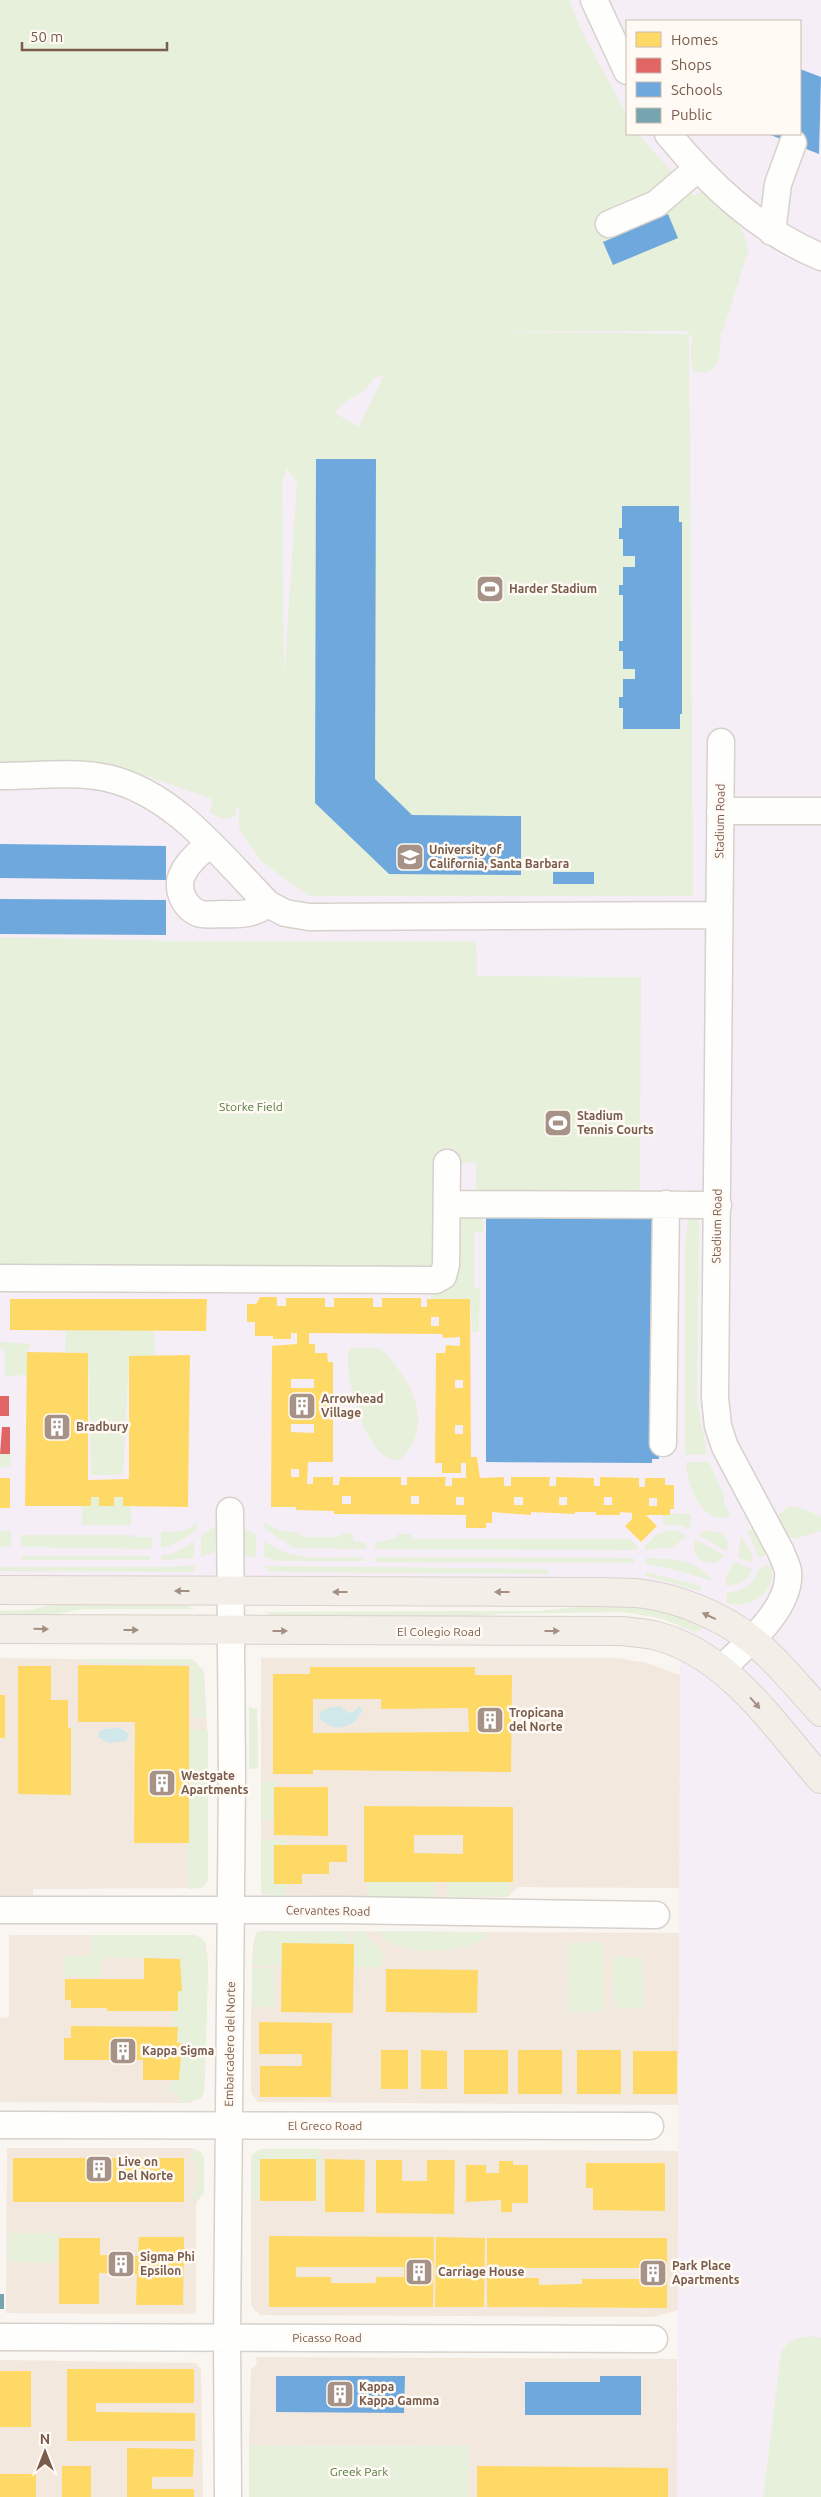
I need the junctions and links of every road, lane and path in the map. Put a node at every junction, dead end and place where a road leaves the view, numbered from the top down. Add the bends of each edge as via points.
1 (594, 0) edge
2 (626, 70) edge
3 (669, 135) edge
4 (793, 143) dead end
5 (697, 169) junction
6 (609, 224) dead end
7 (772, 232) junction
8 (820, 252) edge
9 (720, 742) dead end
10 (0, 776) edge
11 (720, 811) junction
12 (821, 811) edge
13 (209, 844) junction
14 (268, 904) junction
15 (719, 915) junction
16 (448, 1163) dead end
17 (447, 1204) junction
18 (666, 1204) junction
19 (718, 1205) junction
20 (0, 1278) edge
21 (662, 1443) dead end
22 (230, 1511) dead end
23 (0, 1590) edge
24 (230, 1591) junction
25 (0, 1629) edge
26 (232, 1631) junction
27 (751, 1640) junction
28 (720, 1669) junction
29 (821, 1712) edge
30 (821, 1779) edge
31 (0, 1910) edge
32 (232, 1910) junction
33 (656, 1915) dead end
34 (0, 2125) edge
35 (230, 2126) junction
36 (650, 2126) dead end
37 (0, 2337) edge
38 (226, 2338) junction
39 (654, 2339) dead end
40 (228, 2497) edge

1 - 2 street
3 - 5 street
4 - 7 street via 778,184
5 - 6 street via 656,204
5 - 7 street
7 - 8 street
9 - 11 street, Stadium Road
10 - 13 street via 81,776 106,778 132,786 176,810
11 - 12 street
11 - 15 street, Stadium Road
13 - 14 street
13 - 14 street via 192,859 182,874 180,889 191,909 202,914 244,915
14 - 15 street via 285,913 309,917
15 - 19 street, Stadium Road
16 - 17 street
17 - 18 street
17 - 20 street via 446,1265 444,1276 436,1280
18 - 19 street
18 - 21 street
19 - 27 street, Stadium Road via 715,1398 718,1426 725,1447 782,1552 788,1570 787,1588 780,1606
22 - 24 street, Embarcadero del Norte
24 -> 23 main road
24 - 26 street, Embarcadero del Norte
27 -> 24 main road via 681,1603 644,1594
25 -> 26 main road, El Colegio Road
26 -> 28 main road, El Colegio Road via 622,1631 653,1635 681,1645
26 - 32 street, Embarcadero del Norte
27 - 28 street, Stadium Road
27 - 29 main road via 775,1661
28 -> 30 main road, El Colegio Road via 742,1688
31 - 32 street, Cervantes Road
32 - 33 street, Cervantes Road
32 - 35 street, Embarcadero del Norte
34 - 35 street, El Greco Road
35 - 36 street, El Greco Road
35 - 38 street, Embarcadero del Norte
37 - 38 street, Picasso Road
38 - 39 street, Picasso Road
38 - 40 street, Embarcadero del Norte

